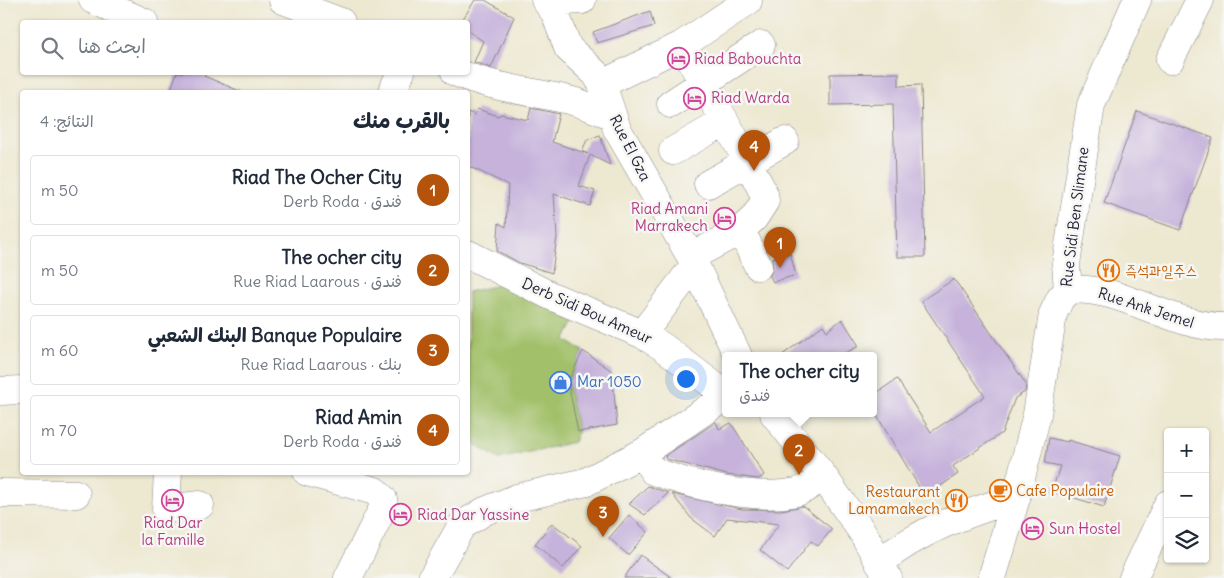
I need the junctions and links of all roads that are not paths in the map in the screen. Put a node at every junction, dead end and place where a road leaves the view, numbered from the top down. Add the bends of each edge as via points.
1 (92, 0) edge
2 (283, 0) edge
3 (582, 0) edge
4 (1137, 0) edge
5 (1200, 0) edge
6 (546, 1) edge
7 (748, 1) edge
8 (139, 20) edge
9 (336, 20) edge
10 (682, 45) junction
11 (761, 45) dead end
12 (1170, 60) dead end
13 (400, 75) edge
14 (463, 75) edge
15 (704, 83) junction
16 (602, 84) junction
17 (393, 90) edge
18 (671, 104) dead end
19 (612, 115) junction
20 (724, 122) junction
21 (785, 141) dead end
22 (673, 150) dead end
23 (748, 162) junction
24 (708, 184) dead end
25 (740, 230) junction
26 (470, 255) edge
27 (693, 262) junction
28 (758, 266) dead end
29 (1068, 290) junction
30 (1224, 327) edge
31 (642, 334) junction
32 (736, 352) edge
33 (20, 390) edge
34 (0, 391) edge
35 (722, 393) edge
36 (722, 397) edge
37 (776, 417) edge
38 (642, 453) junction
39 (168, 475) edge
40 (319, 475) edge
41 (823, 476) junction
42 (0, 493) edge
43 (76, 494) dead end
44 (1016, 498) junction
45 (200, 505) dead end
46 (1164, 512) edge
47 (884, 571) edge
48 (348, 578) edge
49 (432, 578) edge
50 (992, 578) edge
51 (1133, 578) edge

1 - 8 street
2 - 9 street
3 - 6 street
4 - 29 street, Rue Sidi Ben Slimane via 1091,105 1066,264
5 - 12 street
6 - 16 street, Rue El Gza via 555,13 568,48 596,74
7 - 10 street
10 - 15 street
10 - 16 street
11 - 15 street
13 - 17 street
14 - 19 street via 522,92 566,99
15 - 18 street
15 - 20 street
16 - 19 street, Rue El Gza
19 - 27 street, Rue El Gza via 630,153
20 - 22 street
20 - 23 street
21 - 23 street
23 - 24 street
23 - 25 street via 765,202
25 - 27 street
25 - 28 street
26 - 31 street, Derb Sidi Bou Ameur via 551,296
27 - 31 street
27 - 32 street, Rue El Gza
29 - 30 street, Rue Ank Jemel via 1098,291 1188,323
29 - 44 street, Rue Sidi Ben Slimane via 1053,314 1037,414
31 - 35 street, Derb Sidi Bou Ameur via 663,346
33 - 34 street
36 - 38 street
37 - 41 street
38 - 41 street via 653,471 710,488 766,494 799,492
38 - 49 street via 586,482 517,498 485,511 462,525
39 - 45 street via 166,509
40 - 48 street via 375,491 384,499 384,506
41 - 47 street
42 - 43 street
44 - 47 street via 949,520 906,542
44 - 50 street, Rue Sidi Ben Slimane
46 - 51 street

